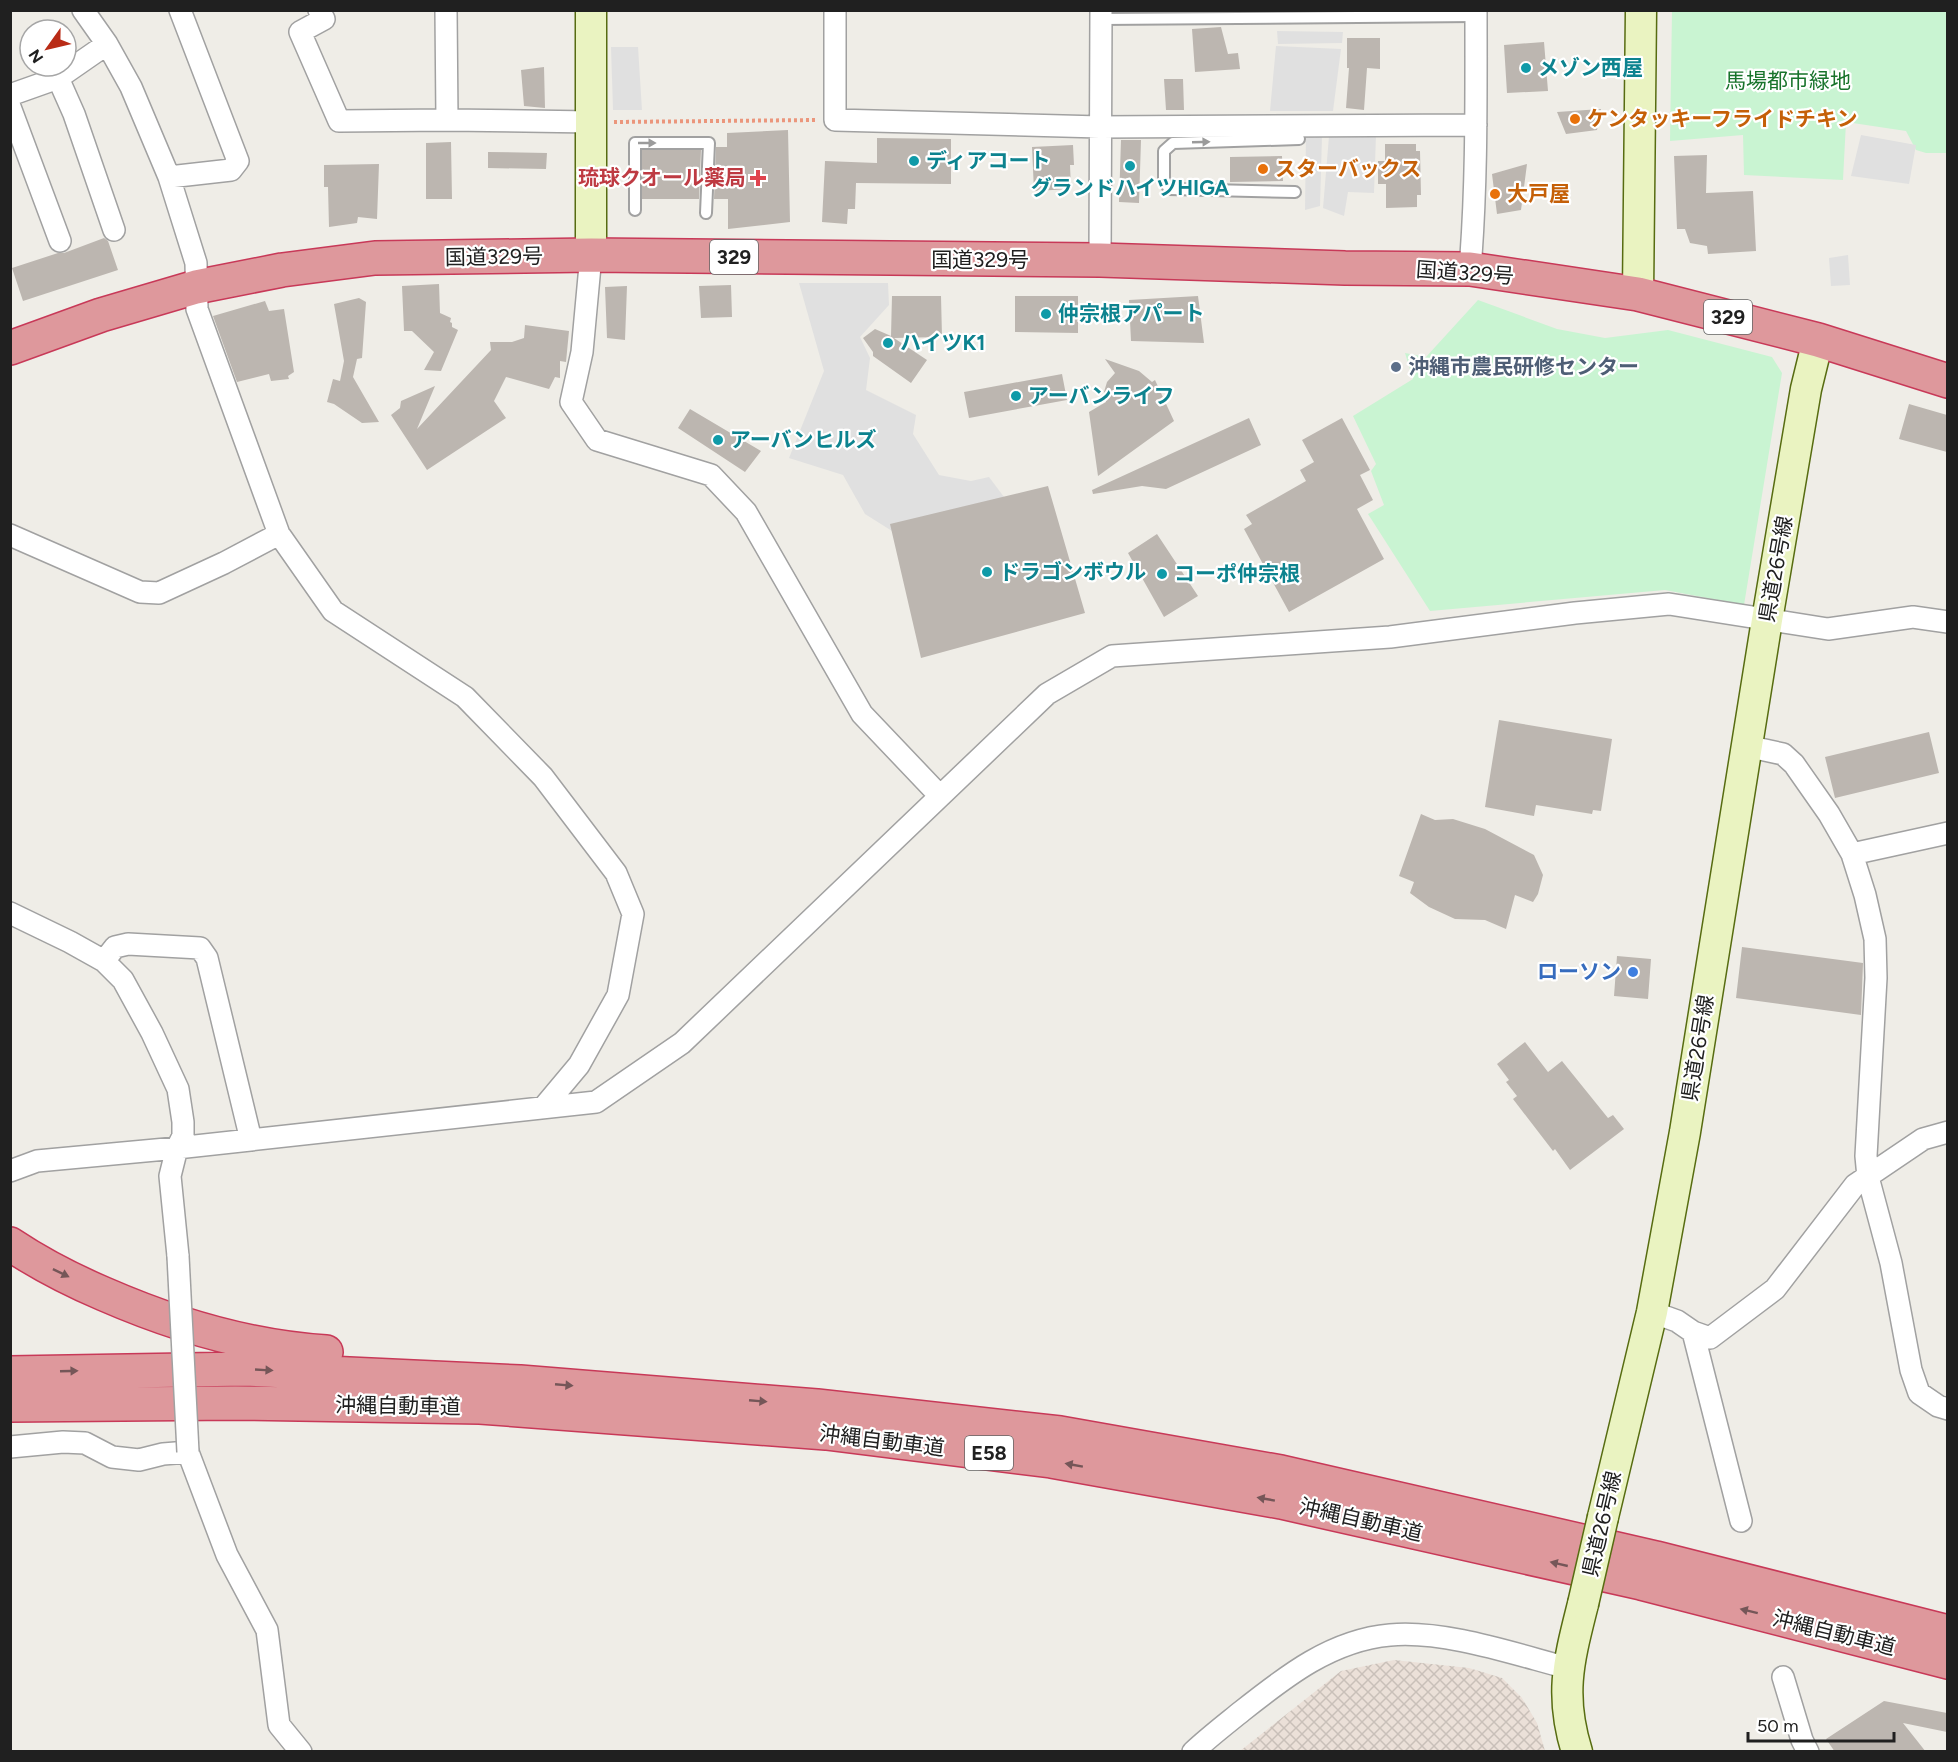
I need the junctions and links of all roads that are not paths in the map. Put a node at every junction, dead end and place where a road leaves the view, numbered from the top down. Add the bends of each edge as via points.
1 (83, 10) edge
2 (180, 10) edge
3 (320, 10) edge
4 (446, 10) edge
5 (591, 10) edge
6 (835, 10) edge
7 (1641, 10) edge
8 (1355, 13) edge
9 (1476, 13) edge
10 (1228, 14) edge
11 (1101, 15) edge
12 (107, 44) junction
13 (78, 64) edge
14 (58, 78) joint
15 (10, 95) edge
16 (10, 107) edge
17 (447, 120) junction
18 (592, 122) junction
19 (1476, 125) junction
20 (1100, 127) junction
21 (1299, 139) dead end
22 (169, 177) junction
23 (1295, 192) dead end
24 (635, 210) dead end
25 (706, 213) dead end
26 (114, 230) dead end
27 (60, 241) dead end
28 (591, 255) junction
29 (1100, 260) junction
30 (1470, 269) junction
31 (196, 287) junction
32 (1638, 294) junction
33 (1818, 340) junction
34 (10, 348) edge
35 (1947, 381) edge
36 (279, 534) junction
37 (10, 535) edge
38 (1767, 620) junction
39 (1947, 622) edge
40 (1746, 746) junction
41 (940, 796) junction
42 (1947, 833) edge
43 (1852, 854) junction
44 (10, 913) edge
45 (104, 961) junction
46 (543, 1108) junction
47 (1947, 1132) edge
48 (251, 1140) junction
49 (177, 1148) junction
50 (10, 1170) edge
51 (1868, 1177) junction
52 (10, 1244) edge
53 (1652, 1312) junction
54 (1693, 1332) junction
55 (10, 1373) edge
56 (520, 1382) junction
57 (82, 1403) junction
58 (10, 1406) edge
59 (1947, 1409) edge
60 (10, 1417) edge
61 (10, 1447) edge
62 (188, 1452) junction
63 (1741, 1521) dead end
64 (1947, 1632) edge
65 (1947, 1662) edge
66 (1568, 1668) junction
67 (1783, 1677) dead end
68 (302, 1752) edge
69 (1193, 1752) edge
70 (1576, 1752) edge
71 (1808, 1752) edge

1 - 12 street
2 - 22 street via 238,161 231,170
3 - 17 street via 324,19 300,32 339,121
4 - 17 street
5 - 18 main road
6 - 20 street via 835,120
7 - 32 main road
8 - 9 lane
8 - 10 lane
9 - 19 street
10 - 11 lane
11 - 20 street
12 - 13 street
12 - 22 street via 131,87
14 - 15 street
14 - 26 street
16 - 27 street
17 - 18 street
18 - 28 main road
19 - 20 street
19 - 30 street
20 - 29 street
23 -> 21 lane via 1169,189 1164,178 1164,151 1173,143
22 - 31 street via 196,263
24 -> 25 lane via 635,143 709,143
28 - 29 highway, 国道329号 / 329
28 - 31 highway, 国道329号 / 329 via 375,258 282,270
28 - 41 street via 582,352 571,402 597,440 711,475 746,512 862,714
29 - 30 highway, 国道329号 / 329
30 - 32 highway, 国道329号 / 329
31 - 34 highway, 国道329号 / 329
31 - 36 street via 197,309
32 - 33 highway, 国道329号 / 329
33 - 35 highway, 国道329号 / 329
33 - 38 main road, 県道26号線
36 - 37 street via 159,593 140,592
36 - 46 street via 333,611 465,697 543,777 616,873 633,914 618,995 579,1065
38 - 39 street via 1828,629 1913,617
38 - 40 main road, 県道26号線
38 - 41 street via 1669,604 1390,638 1112,656 1047,694
40 - 43 street via 1783,754 1794,764
40 - 53 main road, 県道26号線
41 - 46 street via 682,1043 596,1102
42 - 43 street
43 - 51 street via 1875,939
44 - 45 street
45 - 48 street via 116,947 128,944 200,948 207,958
45 - 49 street via 123,980 178,1089 183,1136
46 - 48 street
47 - 51 street via 1923,1139
48 - 49 street
49 - 50 street via 37,1161
49 - 62 street, bridge via 170,1176
51 - 54 street via 1855,1185 1775,1289 1710,1338
51 - 59 street via 1891,1263 1911,1370 1919,1393
52 -> 56 highway via 91,1288 210,1334 301,1351 467,1362
53 - 54 street
53 - 66 main road, 県道26号線, bridge
54 - 63 street
55 -> 56 highway, 沖縄自動車道 / E58 via 245,1369
56 -> 64 highway, 沖縄自動車道 / E58 via 817,1406 1071,1435 1315,1480 1656,1558
57 - 58 highway, 沖縄自動車道 / E58
57 - 60 highway
65 -> 57 highway, 沖縄自動車道 / E58 via 1641,1583 1315,1510 1051,1461 826,1433 480,1407
61 - 62 street via 85,1443 112,1457 139,1460
62 - 68 street via 227,1555 267,1630 279,1725
66 - 69 street via 1444,1638 1389,1635 1362,1641 1323,1654 1294,1672
66 - 70 main road, 県道26号線 via 1568,1708
67 - 71 street

